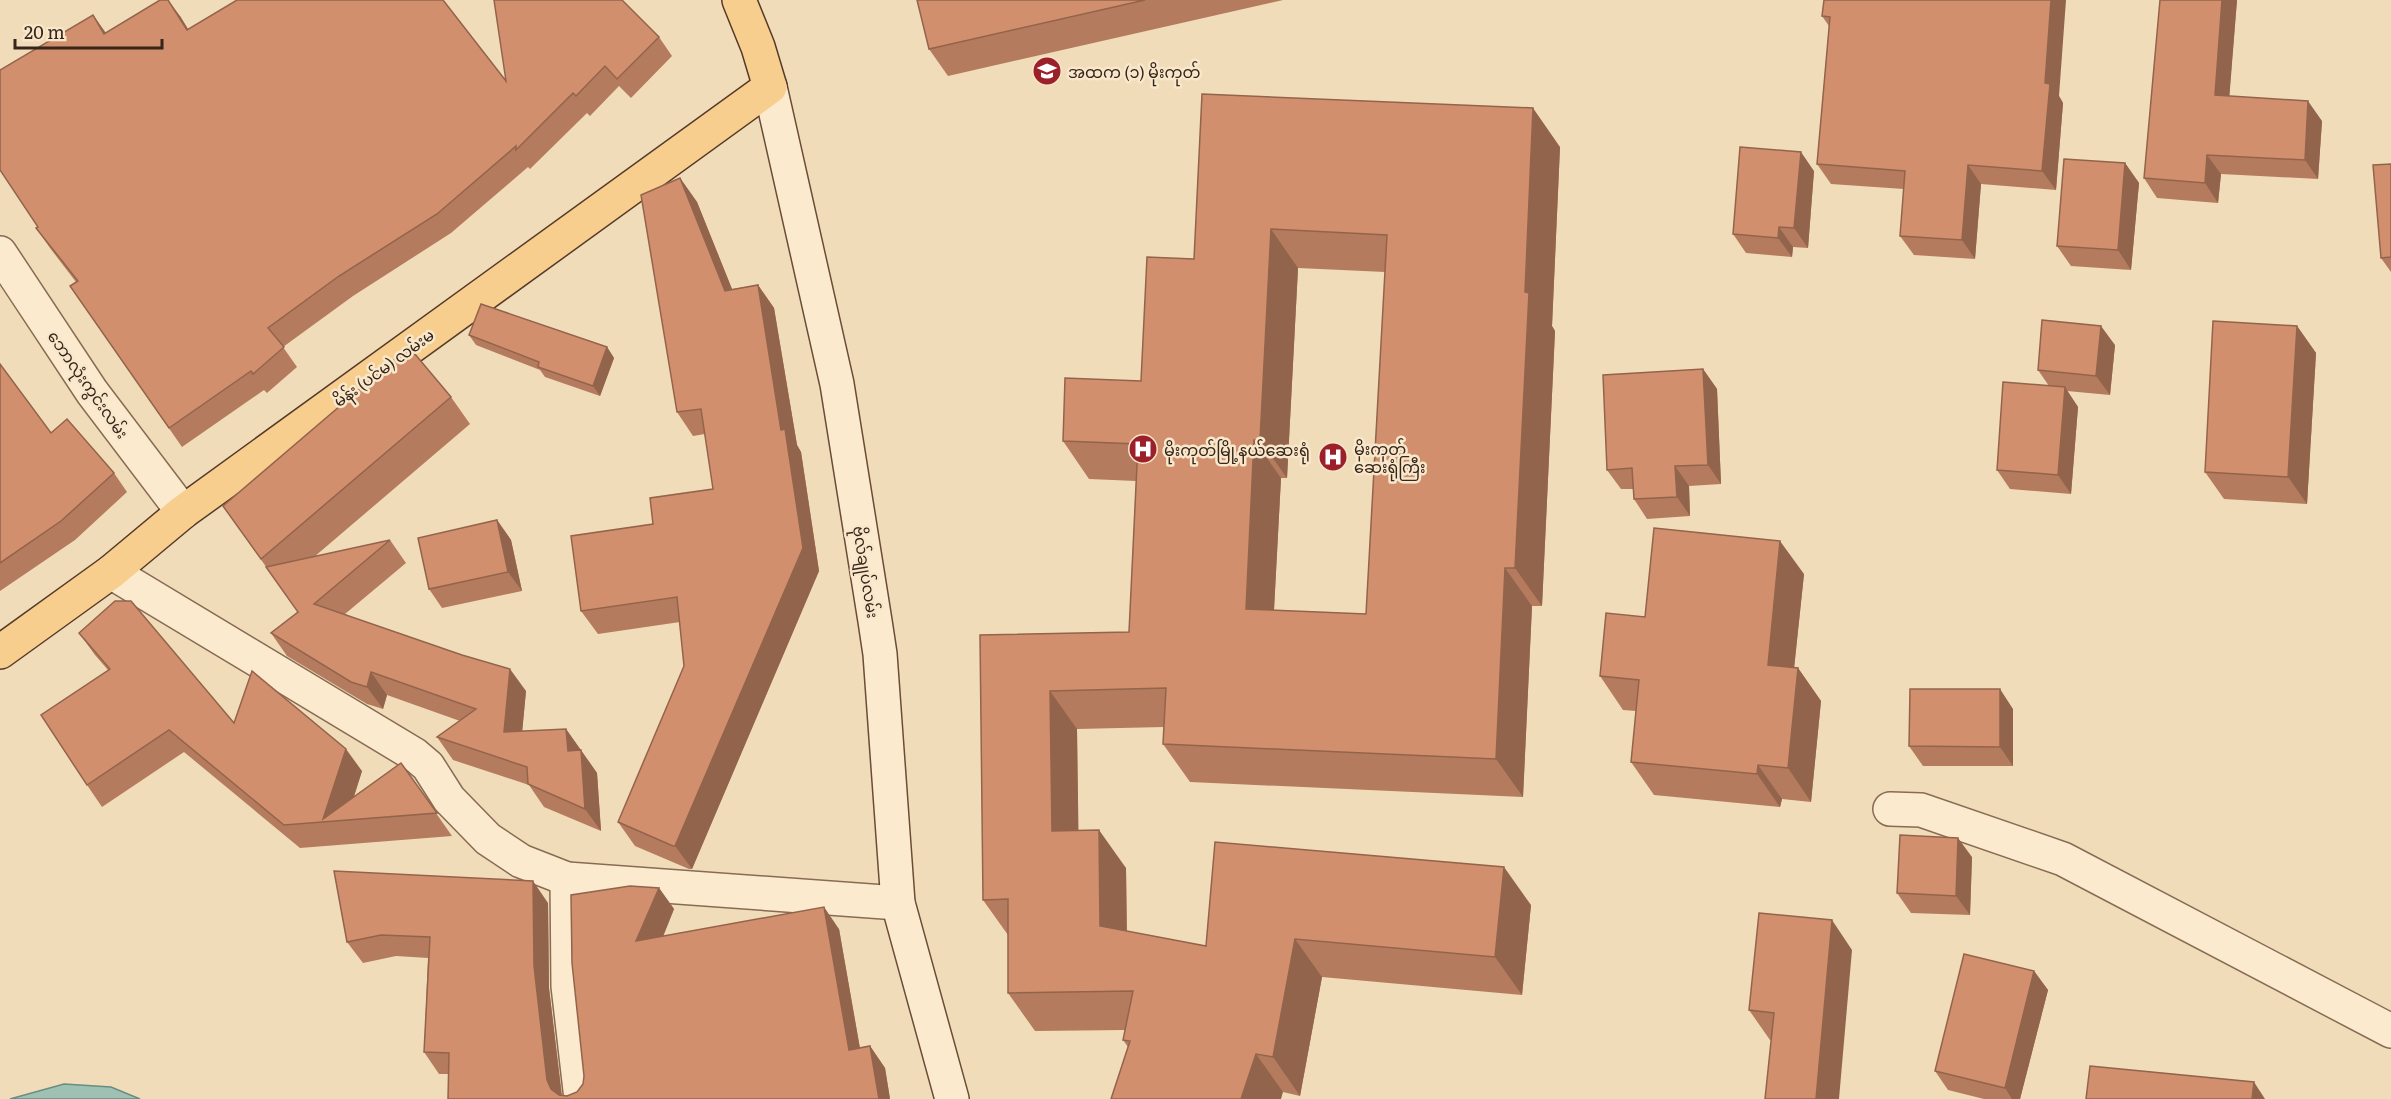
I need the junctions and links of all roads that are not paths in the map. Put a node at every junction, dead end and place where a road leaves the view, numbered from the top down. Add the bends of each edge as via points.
1 (739, 0) edge
2 (754, 0) edge
3 (758, 47) junction
4 (770, 87) junction
5 (0, 253) edge
6 (183, 512) junction
7 (111, 572) junction
8 (0, 652) edge
9 (1890, 809) dead end
10 (567, 879) junction
11 (898, 903) junction
12 (2391, 1031) edge
13 (581, 1099) edge
14 (952, 1099) edge

1 - 3 main road
2 - 3 main road
3 - 4 main road, ဗိုလ်‌ချုပ်‌လမ်း
4 - 6 main road, မိန်း (ပင်မ) လမ်းမ
4 - 11 street, ဗိုလ်‌ချုပ်‌လမ်း via 837,384 875,621
5 - 6 street, ‌ဘောလုံးကွင်းလမ်း via 92,392
6 - 7 main road, မိန်း (ပင်မ) လမ်းမ
7 - 8 main road, မိန်း (ပင်မ) လမ်းမ
7 - 10 street via 415,755 428,766 449,800 488,839 521,861
9 - 12 street via 1921,810 2063,859
10 - 11 street
10 - 13 street via 568,986
11 - 14 street, ဗိုလ်‌ချုပ်‌လမ်း

